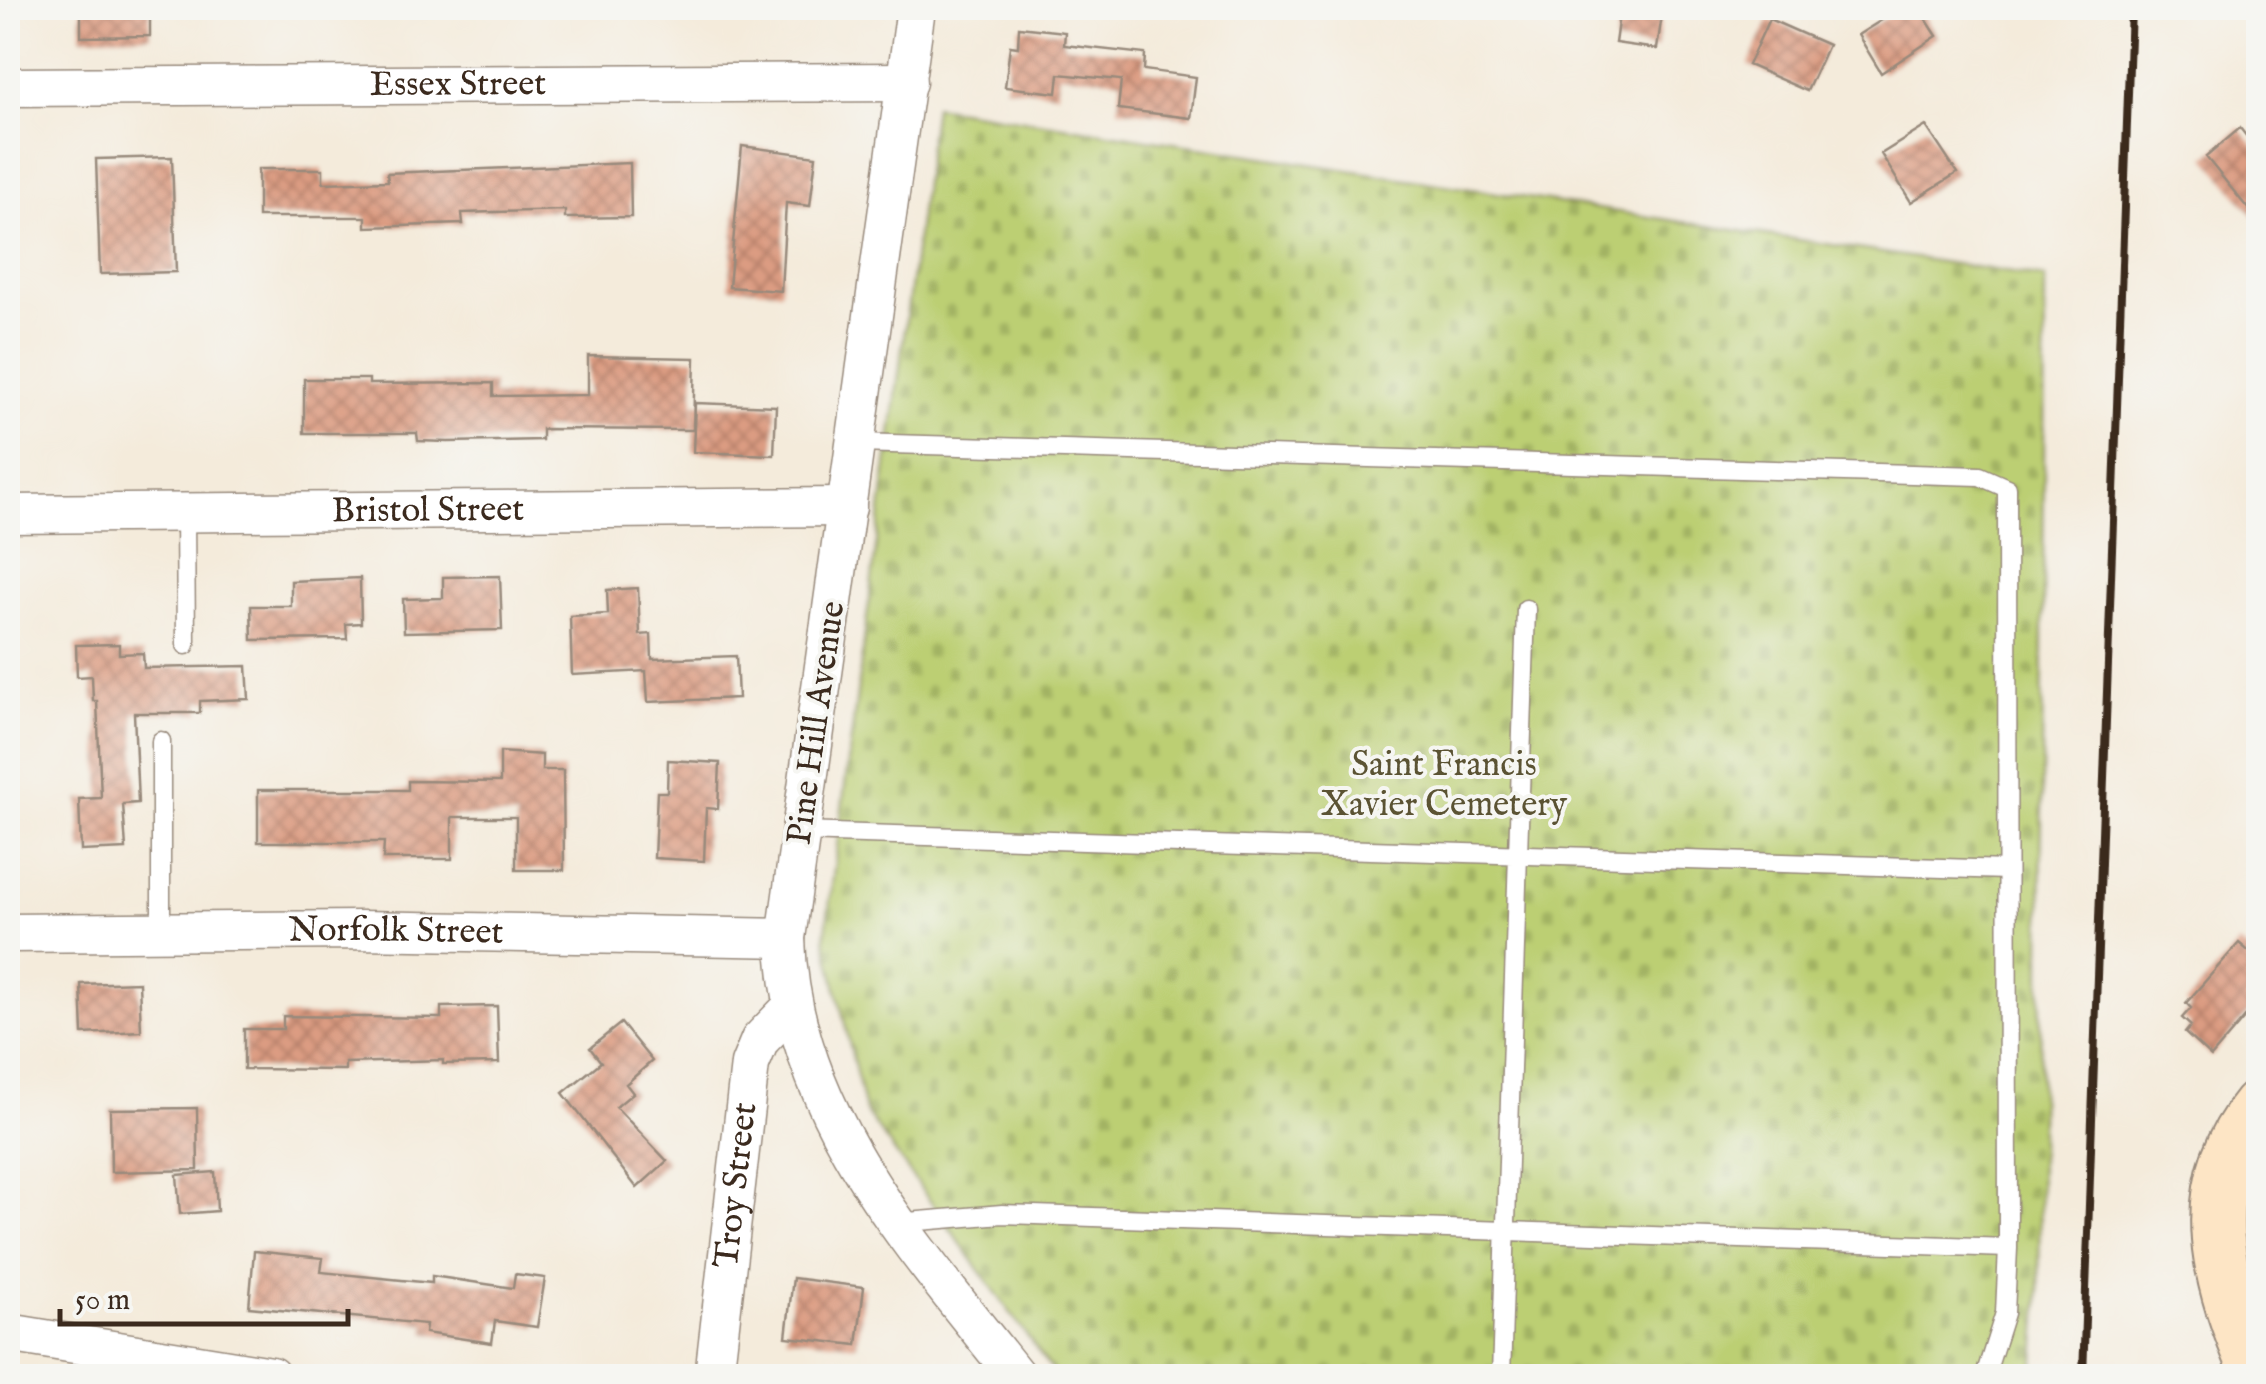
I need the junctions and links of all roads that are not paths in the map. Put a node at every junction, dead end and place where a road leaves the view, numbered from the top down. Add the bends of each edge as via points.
1 (916, 8) edge
2 (907, 82) junction
3 (8, 87) edge
4 (856, 443) junction
5 (847, 507) junction
6 (185, 511) junction
7 (8, 514) edge
8 (1526, 609) dead end
9 (186, 645) dead end
10 (161, 740) dead end
11 (801, 832) junction
12 (1518, 858) junction
13 (2007, 870) junction
14 (161, 932) junction
15 (8, 934) edge
16 (786, 938) junction
17 (792, 1007) junction
18 (2258, 1107) edge
19 (896, 1222) junction
20 (1506, 1230) junction
21 (2008, 1248) junction
22 (8, 1333) edge
23 (2258, 1374) edge
24 (270, 1376) edge
25 (714, 1376) edge
26 (1016, 1376) edge
27 (1500, 1376) edge
28 (1984, 1376) edge

1 - 2 street, Pine Hill Avenue
2 - 3 street, Essex Street
2 - 4 street, Pine Hill Avenue
4 - 5 street, Pine Hill Avenue
4 - 13 lane via 1980,476 2006,488
5 - 6 street, Bristol Street
5 - 11 street, Pine Hill Avenue
6 - 7 street, Bristol Street
6 - 9 lane
8 - 12 lane
10 - 14 lane
11 - 12 lane
11 - 16 street, Pine Hill Avenue
12 - 13 lane
12 - 20 lane
13 - 21 lane
14 - 15 street, Norfolk Street
14 - 16 street, Norfolk Street
16 - 17 street, Pine Hill Avenue
17 - 19 street, Pine Hill Avenue via 844,1141
17 - 25 street, Troy Street via 760,1040 750,1064
18 - 23 street via 2227,1157 2214,1214 2228,1296
19 - 20 lane via 1002,1214
19 - 26 street, Pine Hill Avenue
20 - 21 lane
20 - 27 lane
21 - 28 lane via 2005,1312
22 - 24 street

